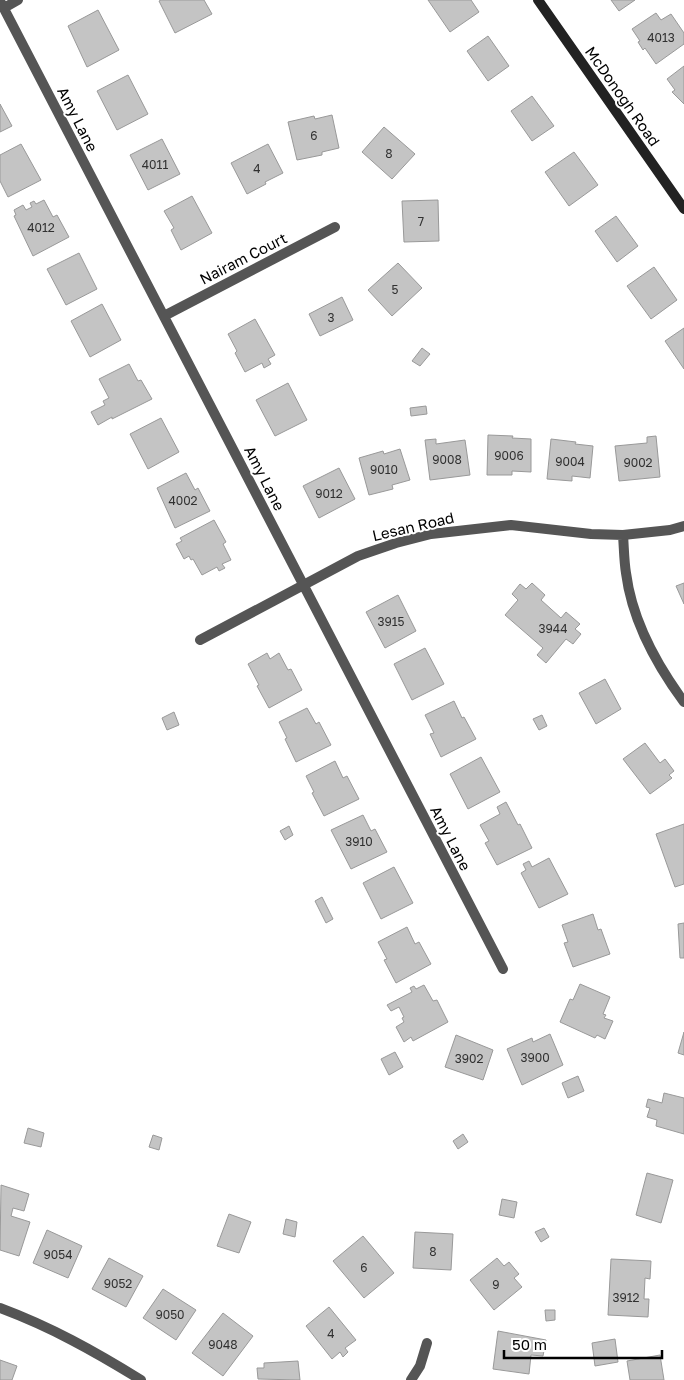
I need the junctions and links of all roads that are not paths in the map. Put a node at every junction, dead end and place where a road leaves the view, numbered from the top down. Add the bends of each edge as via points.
1 (18, 0) edge
2 (538, 0) edge
3 (2, 4) edge
4 (684, 209) edge
5 (336, 227) dead end
6 (164, 316) junction
7 (684, 526) edge
8 (623, 535) junction
9 (303, 584) junction
10 (200, 640) dead end
11 (684, 702) edge
12 (503, 969) dead end
13 (0, 1308) edge
14 (427, 1343) dead end
15 (140, 1380) edge
16 (411, 1380) edge

1 - 3 street
2 - 4 main road, McDonogh Road
3 - 6 street, Amy Lane
5 - 6 street, Nairam Court
6 - 9 street, Amy Lane
7 - 8 street, Lesan Road
8 - 9 street, Lesan Road via 511,525 431,534 358,556
8 - 11 street via 626,574 649,648
9 - 10 street, Lesan Road
9 - 12 street, Amy Lane
13 - 15 street via 97,1353
14 - 16 street via 420,1366

